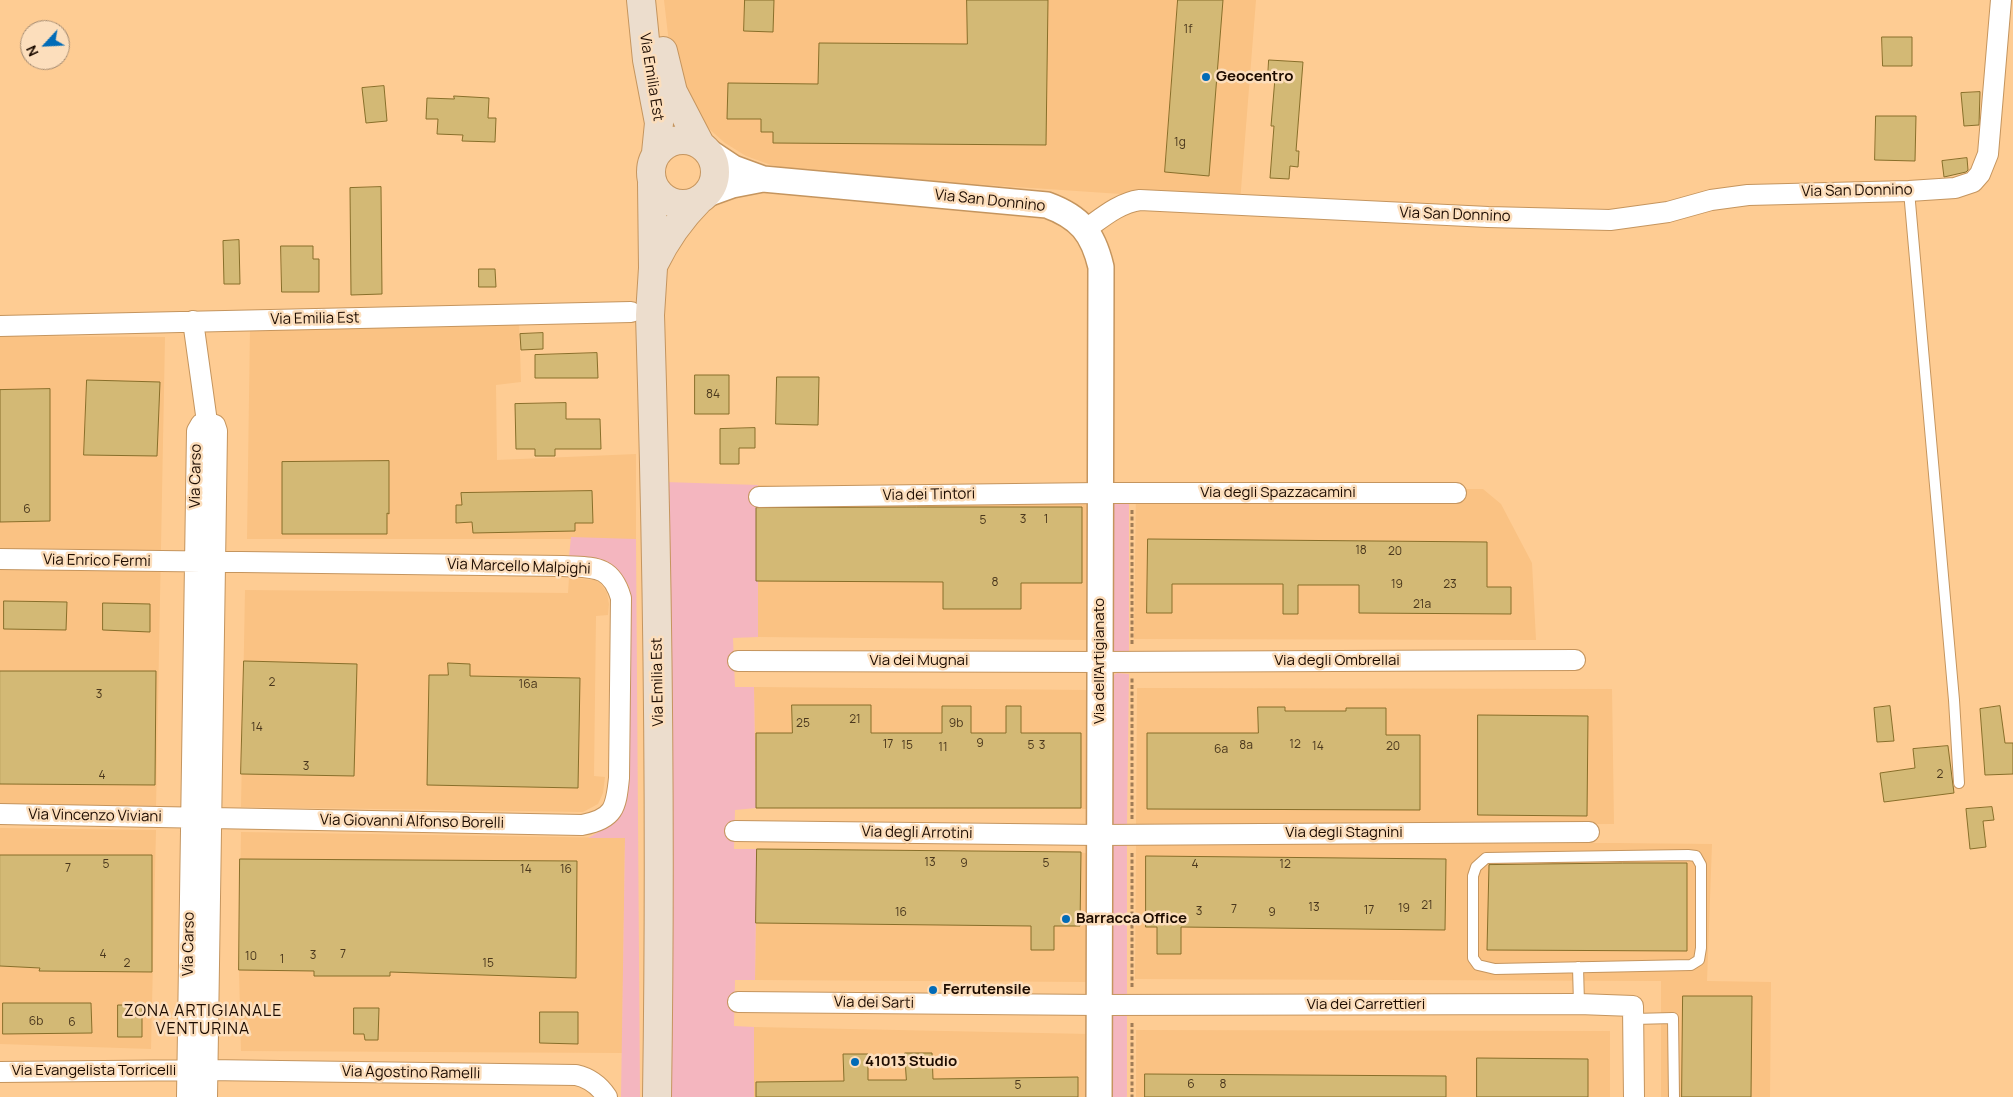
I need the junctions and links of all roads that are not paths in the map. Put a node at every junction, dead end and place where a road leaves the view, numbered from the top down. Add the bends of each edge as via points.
1 (641, 0) edge
2 (659, 0) edge
3 (2001, 0) edge
4 (704, 148) junction
5 (656, 153) junction
6 (763, 179) junction
7 (652, 183) junction
8 (1909, 191) junction
9 (703, 196) junction
10 (1086, 229) junction
11 (653, 268) junction
12 (631, 312) dead end
13 (193, 321) junction
14 (0, 326) edge
15 (207, 422) junction
16 (1100, 493) junction
17 (1456, 493) dead end
18 (759, 497) dead end
19 (0, 559) edge
20 (195, 562) junction
21 (215, 562) junction
22 (1575, 660) dead end
23 (738, 661) dead end
24 (1100, 662) junction
25 (1959, 784) dead end
26 (0, 814) edge
27 (611, 814) joint
28 (191, 818) junction
29 (211, 818) junction
30 (735, 831) dead end
31 (1589, 832) dead end
32 (1100, 835) junction
33 (1578, 967) junction
34 (738, 1002) dead end
35 (1579, 1004) junction
36 (1099, 1005) junction
37 (1634, 1012) junction
38 (197, 1070) junction
39 (0, 1072) edge
40 (187, 1097) edge
41 (207, 1097) edge
42 (607, 1097) edge
43 (657, 1097) edge
44 (1099, 1097) edge
45 (1634, 1097) edge
46 (1674, 1097) edge

1 - 5 main road, Via Emilia Est via 646,60 659,123
2 - 4 main road, Via Emilia Est via 669,78 680,108
3 - 8 street, Via San Donnino via 1988,154 1980,174 1963,186
4 - 5 main road, Via Emilia Est via 686,140 673,141
4 - 6 street, Via San Donnino via 733,168
4 - 9 main road, Via Emilia Est via 715,169 715,178
5 - 7 main road, Via Emilia Est via 650,168
6 - 9 street, Via San Donnino via 732,185
6 - 10 street, Via San Donnino via 1047,205 1064,212
7 - 9 main road via 664,198 672,202 682,204
7 - 11 main road, Via Emilia Est
8 - 10 street, Via San Donnino via 1769,193 1711,200 1668,212 1610,220 1140,200 1120,206
8 - 25 lane
9 - 11 main road, Via Emilia Est via 680,220
10 - 16 street, Via dell'Artigianato via 1098,252 1101,267
11 - 43 main road, Via Emilia Est via 650,314 658,659
12 - 13 street, Via Emilia Est
13 - 14 street, Via Emilia Est
13 - 15 street
15 - 20 street, Via Carso via 201,424 197,431
15 - 21 street, Via Carso via 217,431
16 - 17 street, Via degli Spazzacamini
16 - 18 street, Via dei Tintori
16 - 24 street, Via dell'Artigianato
19 - 20 street, Via Enrico Fermi
20 - 21 street
20 - 28 street, Via Carso
21 - 27 street, Via Marcello Malpighi via 562,566 607,573 613,578 621,598 619,778 617,802
21 - 29 street, Via Carso
22 - 24 street, Via degli Ombrellai
23 - 24 street, Via dei Mugnai
24 - 32 street, Via dell'Artigianato
26 - 28 street, Via Vincenzo Viviani
27 - 29 street, Via Giovanni Alfonso Borelli via 582,825
28 - 29 street
28 - 38 street, Via Carso
29 - 38 street, Via Carso
30 - 32 street, Via degli Arrotini
31 - 32 street, Via degli Stagnini
32 - 36 street, Via dell'Artigianato
33 - 33 lane via 1679,966 1699,960 1699,859 1688,855 1486,858 1481,862 1473,876 1473,958 1478,965 1495,969
33 - 35 lane
34 - 36 street, Via dei Sarti
35 - 36 street, Via dei Carrettieri
35 - 37 street, Via dei Carrettieri
36 - 44 street, Via dell'Artigianato
37 - 45 street
37 - 46 lane via 1673,1018
38 - 39 street, Via Evangelista Torricelli
38 - 40 street, Via Carso
38 - 41 street, Via Carso
38 - 42 street, Via Agostino Ramelli via 576,1075 594,1082

